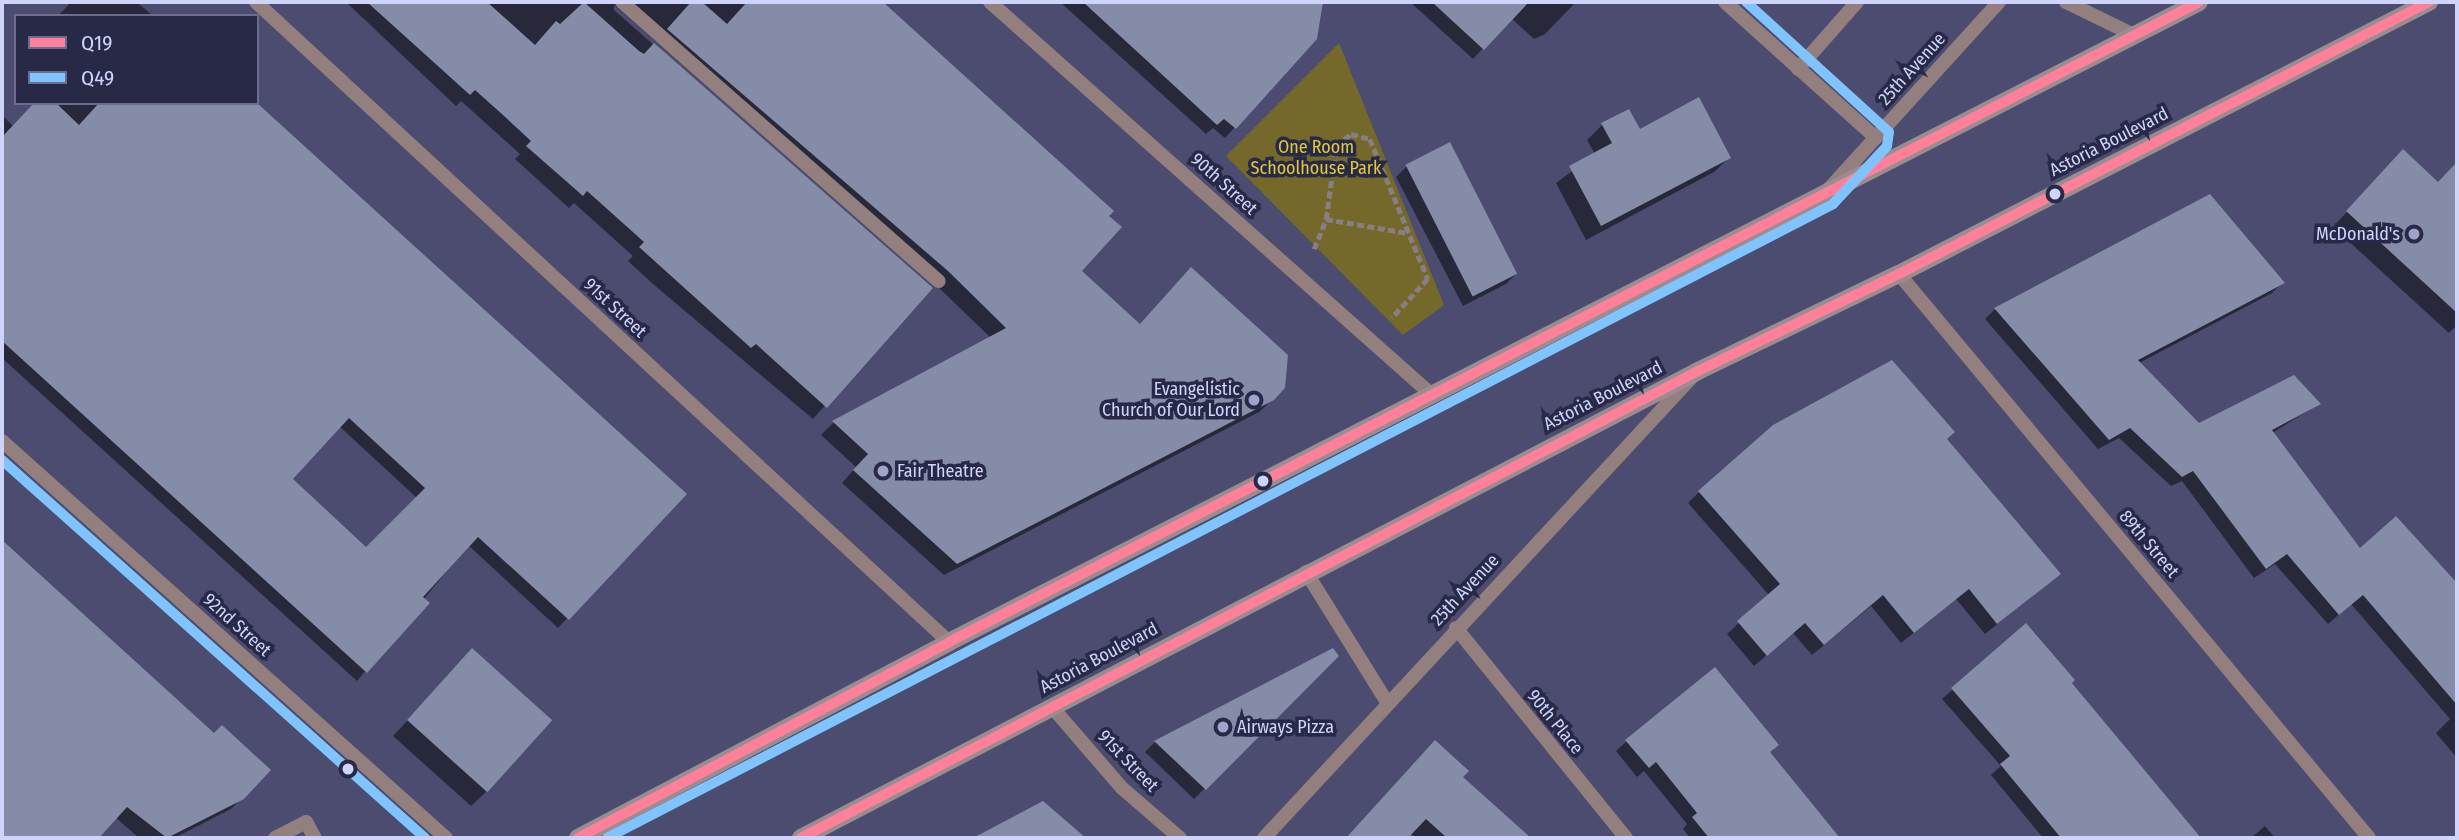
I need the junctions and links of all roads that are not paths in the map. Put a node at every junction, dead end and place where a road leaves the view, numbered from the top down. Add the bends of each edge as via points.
1 (256, 2) edge
2 (622, 2) edge
3 (990, 2) edge
4 (1725, 2) edge
5 (1857, 2) edge
6 (1999, 2) edge
7 (2066, 2) edge
8 (2199, 2) edge
9 (2429, 2) edge
10 (2134, 35) junction
11 (1798, 69) junction
12 (1876, 138) junction
13 (1825, 193) junction
14 (1899, 274) junction
15 (939, 281) dead end
16 (1698, 371) junction
17 (1433, 396) junction
18 (2, 441) edge
19 (1306, 572) junction
20 (1456, 628) junction
21 (949, 642) junction
22 (1387, 702) junction
23 (1052, 707) junction
24 (1619, 836) edge
25 (275, 838) edge
26 (315, 838) edge
27 (446, 838) edge
28 (578, 838) edge
29 (801, 838) edge
30 (1180, 838) edge
31 (1264, 838) edge
32 (2369, 838) edge

1 - 21 street, 91st Street
2 - 15 street
3 - 17 street, 90th Street
4 - 11 street
5 - 11 street
6 - 12 street, 25th Avenue
7 - 10 street
8 - 10 main road
9 - 14 main road, Astoria Boulevard
10 - 13 main road
11 - 12 street
12 - 13 street, 25th Avenue
13 - 17 main road
14 - 16 main road, Astoria Boulevard
14 - 32 street, 89th Street
16 - 19 main road, Astoria Boulevard
16 - 20 street, 25th Avenue
17 - 21 main road
18 - 27 street, 92nd Street
19 - 22 street
19 - 23 main road, Astoria Boulevard
20 - 22 street, 25th Avenue
20 - 24 street, 90th Place
21 - 28 main road
22 - 31 street, 25th Avenue
23 - 29 main road, Astoria Boulevard
23 - 30 street, 91st Street via 1122,788
25 - 26 street via 306,822

